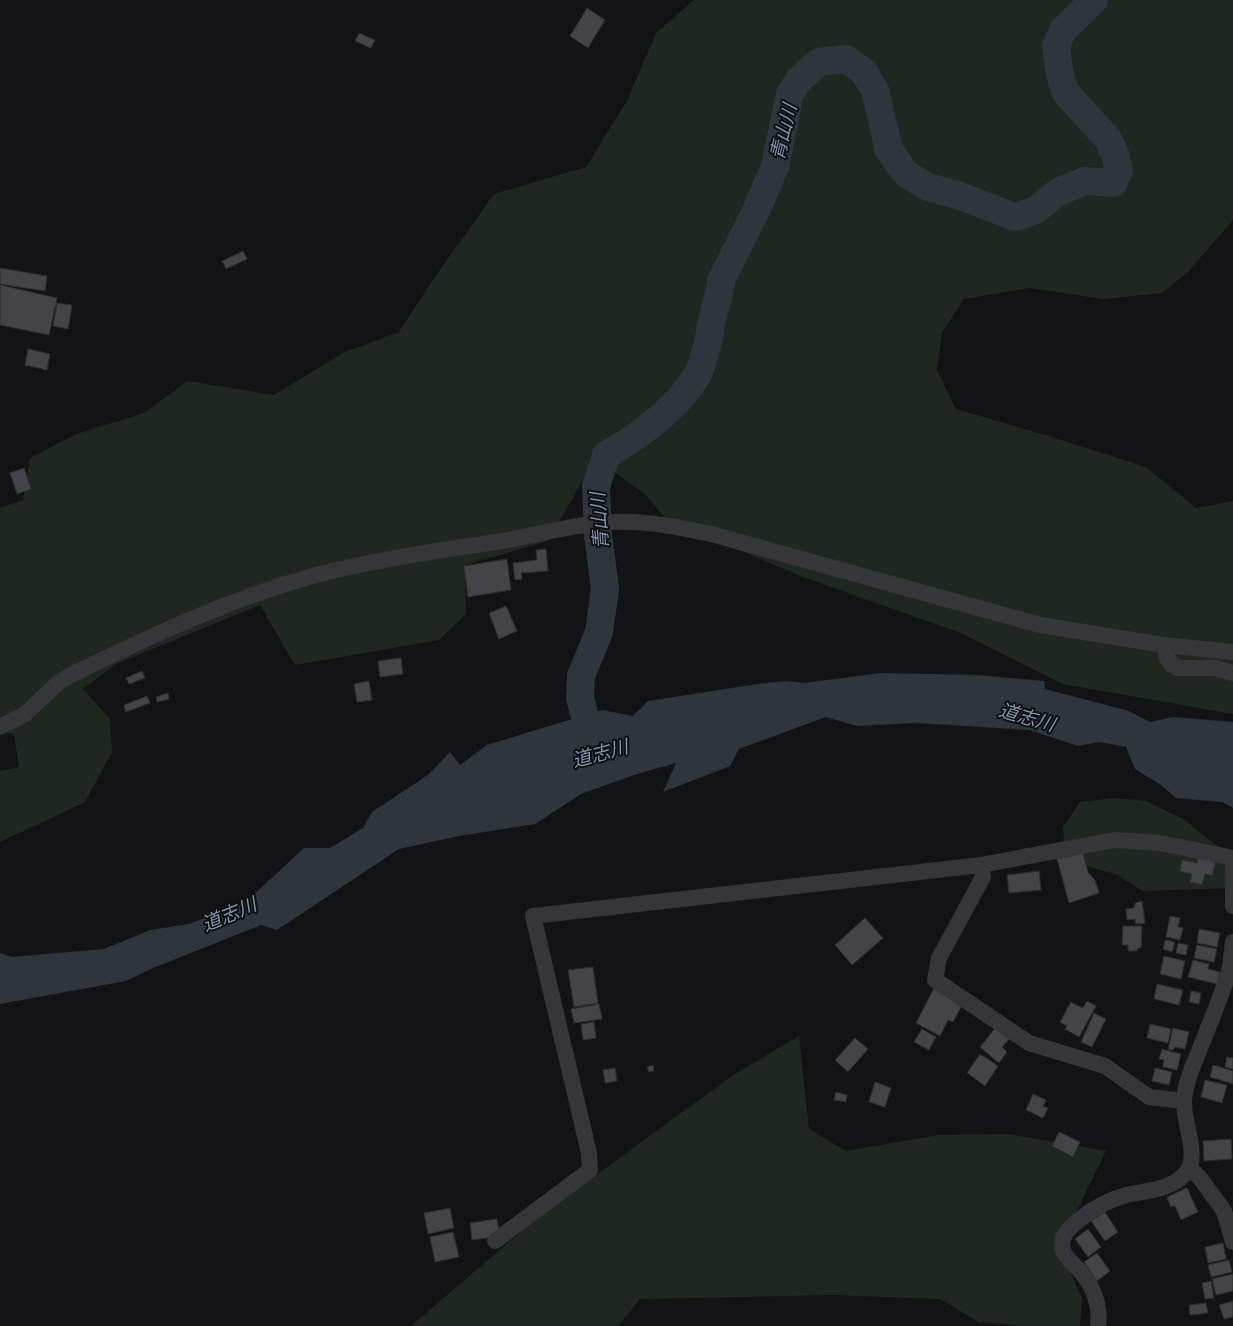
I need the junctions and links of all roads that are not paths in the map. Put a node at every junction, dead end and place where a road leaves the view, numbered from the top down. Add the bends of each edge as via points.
1 (1164, 645) junction
2 (1233, 652) edge
3 (1233, 673) edge
4 (0, 727) edge
5 (1233, 860) edge
6 (981, 865) junction
7 (1233, 906) edge
8 (1233, 942) edge
9 (1184, 1100) junction
10 (1190, 1168) junction
11 (495, 1241) dead end
12 (1233, 1242) edge
13 (1098, 1326) edge

1 - 2 street
1 - 3 street via 1167,658 1178,668 1214,668
1 - 4 street via 1040,625 711,534 661,525 610,522 390,559 309,578 243,599 188,620 69,676 25,714
5 - 6 street via 1160,843 1115,840
5 - 7 street
6 - 9 street via 983,877 939,958 934,980 1029,1042 1105,1066 1149,1097
6 - 11 street via 533,916 589,1153 590,1170
8 - 9 street via 1226,981 1192,1066
9 - 10 street via 1192,1154
10 - 12 street via 1224,1211
10 - 13 street via 1170,1186 1107,1202 1087,1213 1067,1231 1063,1238 1064,1254 1092,1288 1099,1310

